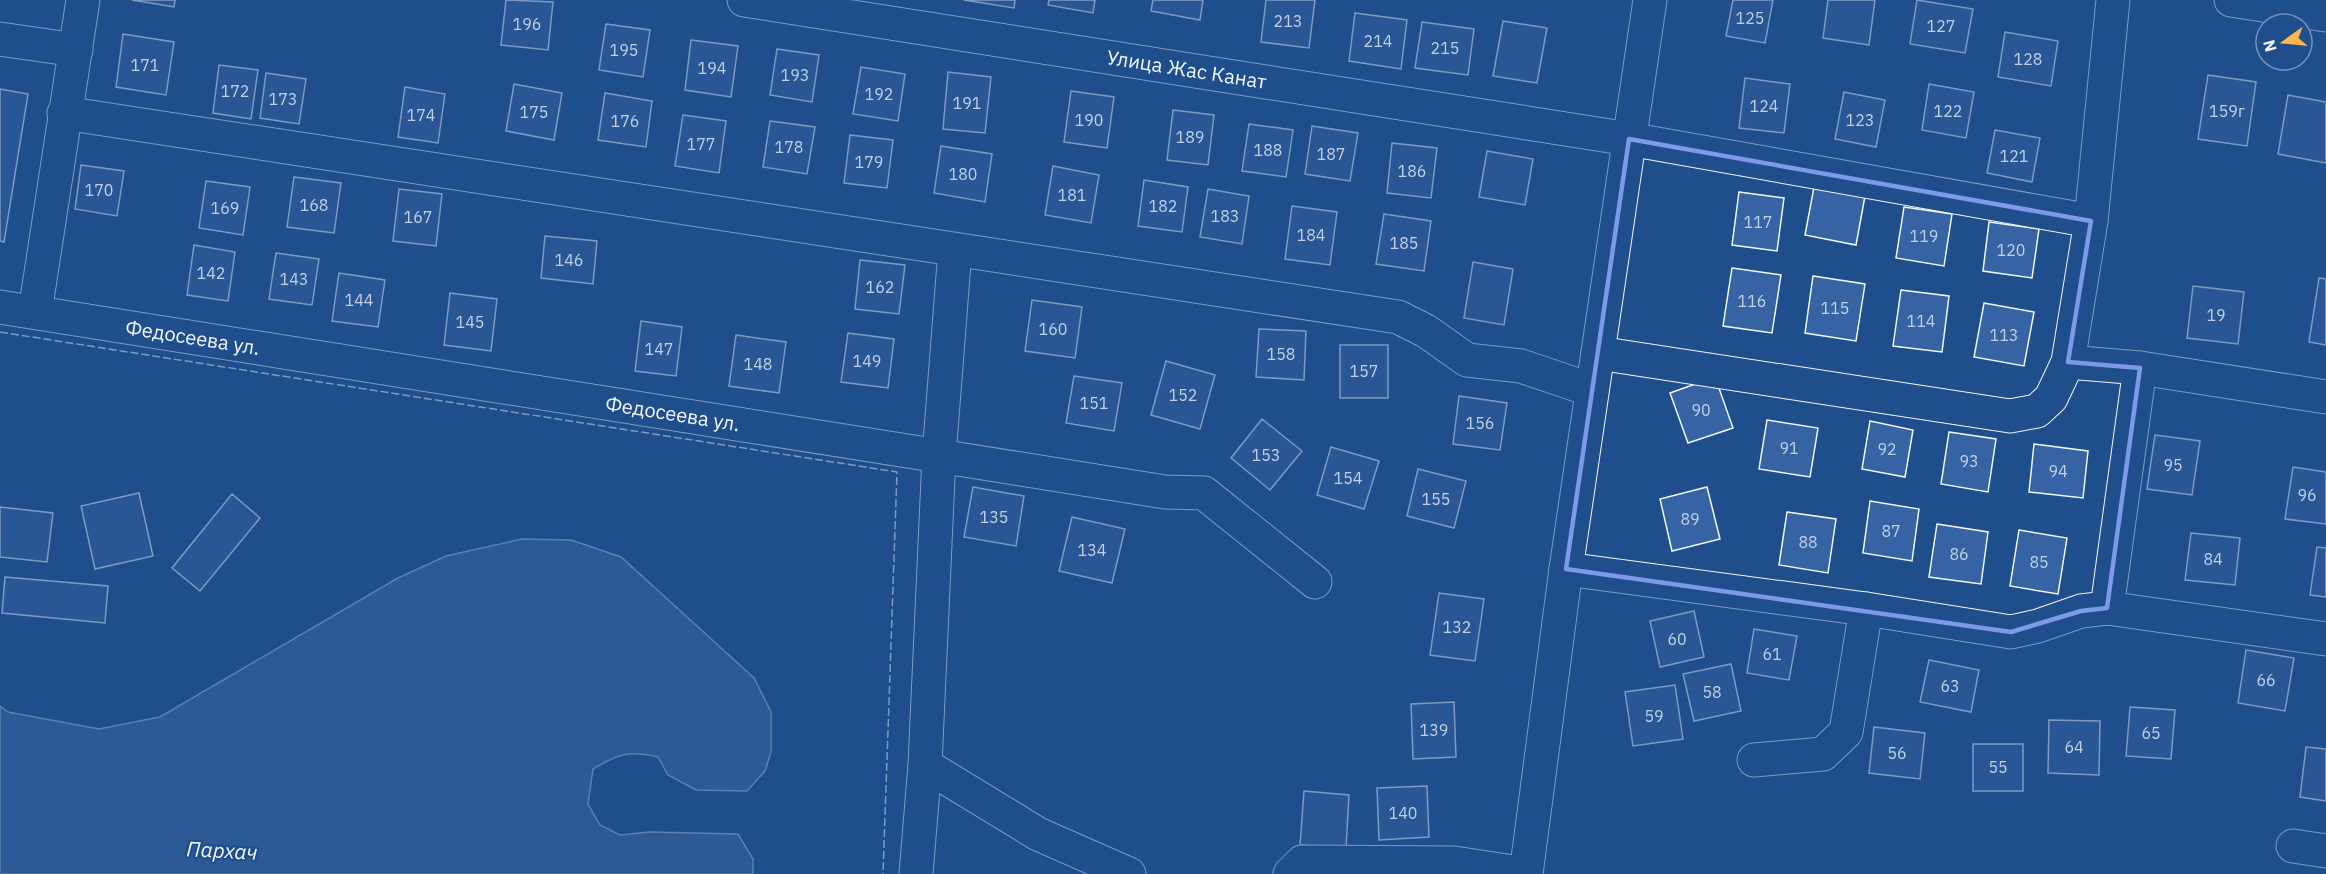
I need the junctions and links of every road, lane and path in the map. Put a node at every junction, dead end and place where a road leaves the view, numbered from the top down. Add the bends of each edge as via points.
1 (83, 0) edge
2 (744, 0) edge
3 (1650, 0) edge
4 (2113, 0) edge
5 (2231, 0) edge
6 (2326, 15) edge
7 (0, 39) edge
8 (76, 50) junction
9 (64, 113) junction
10 (1629, 139) junction
11 (2091, 221) junction
12 (956, 250) junction
13 (0, 307) edge
14 (35, 312) junction
15 (1598, 353) junction
16 (2068, 362) junction
17 (2140, 368) junction
18 (1592, 390) junction
19 (2326, 397) edge
20 (939, 456) junction
21 (1566, 569) junction
22 (1315, 582) dead end
23 (2108, 608) junction
24 (1866, 609) junction
25 (2326, 639) edge
26 (1754, 760) dead end
27 (925, 765) junction
28 (2293, 846) dead end
29 (2326, 851) edge
30 (917, 870) edge
31 (1129, 874) edge
32 (1290, 874) edge
33 (1526, 874) edge

1 - 8 street
2 - 10 street, Улица Жас Канат
3 - 10 street
4 - 11 street
5 - 6 street
7 - 8 street
8 - 9 street
9 - 12 street
9 - 14 street
10 - 11 street, Улица Жас Канат
10 - 15 street
11 - 16 street
12 - 18 street via 1398,317 1467,360 1521,366
12 - 20 street
13 - 14 street, Федосеева ул.
14 - 20 street, Федосеева ул.
15 - 16 street via 2010,416 2037,411 2051,398
15 - 18 street
16 - 17 street
17 - 19 street
17 - 23 street
18 - 21 street
20 - 22 street, Федосеева ул. via 1165,492 1204,493
20 - 27 street
21 - 24 street
21 - 33 street
23 - 24 street via 2081,611 2011,632
23 - 25 street
24 - 26 street via 1846,732 1823,754
27 - 30 street
27 - 31 street via 1038,834
28 - 29 street
32 - 33 street via 1302,862 1454,863

